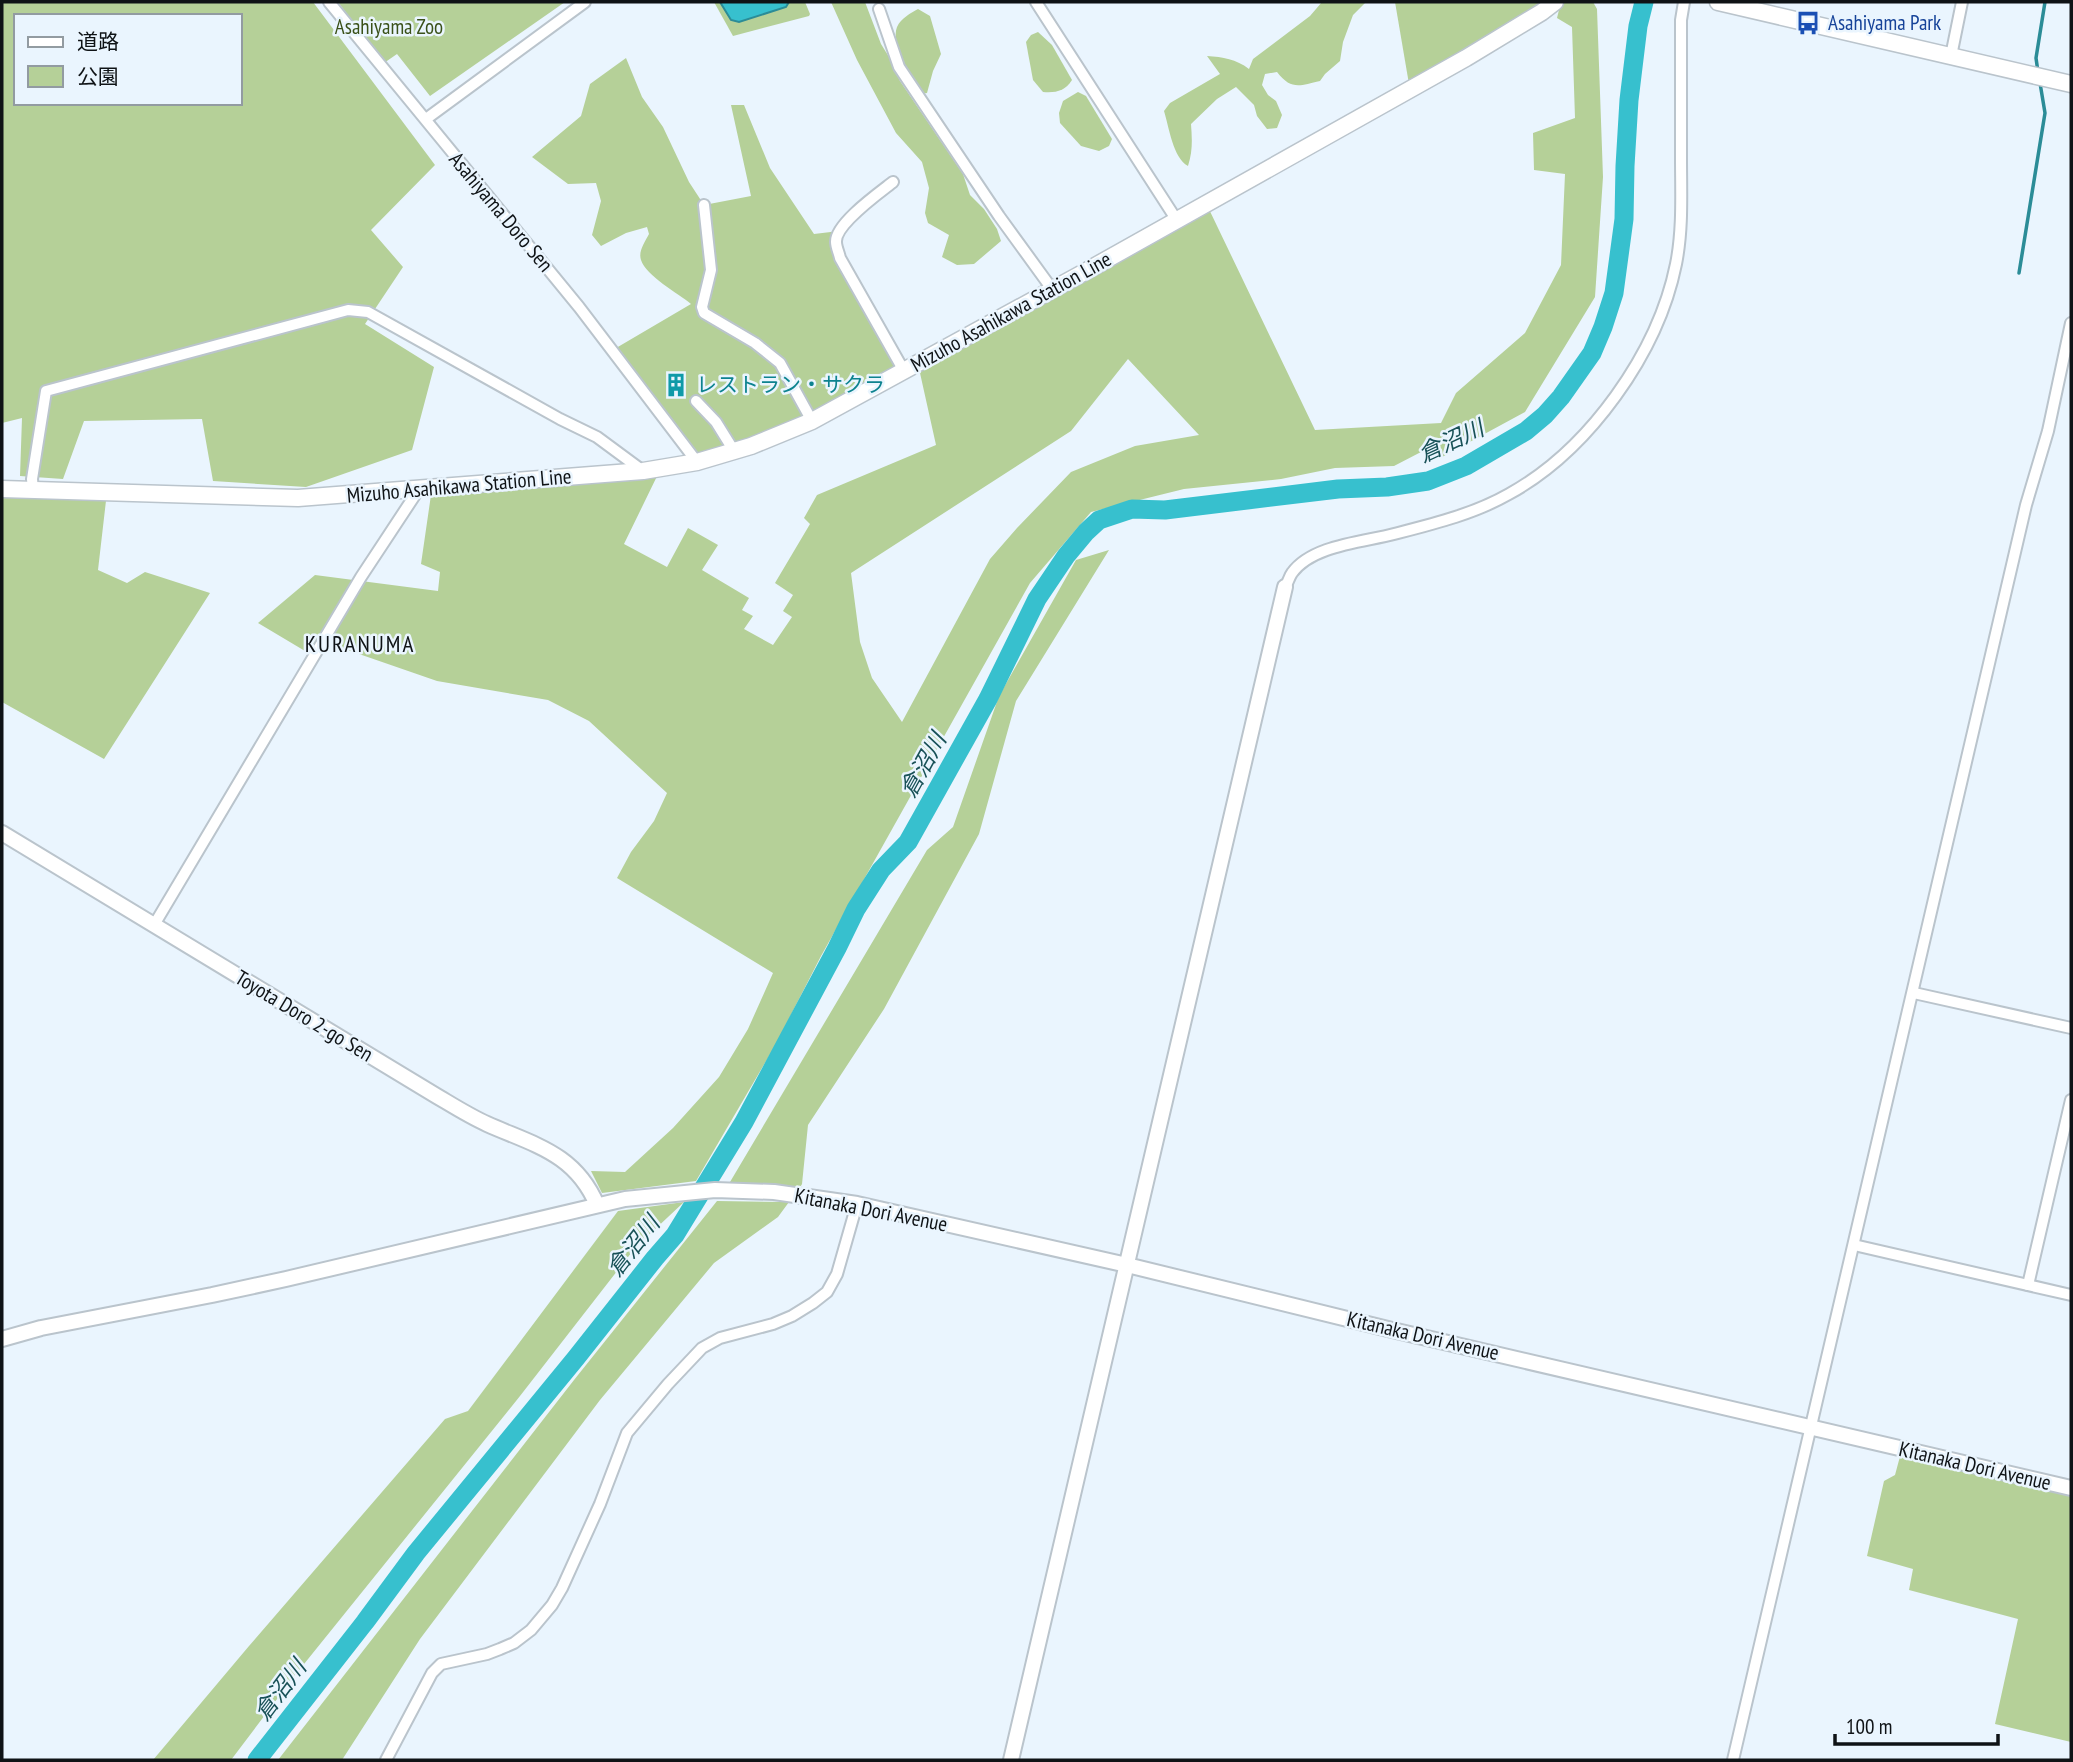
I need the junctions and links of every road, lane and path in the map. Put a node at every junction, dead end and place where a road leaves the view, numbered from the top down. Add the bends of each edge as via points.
1 (329, 2) edge
2 (584, 2) edge
3 (1036, 2) edge
4 (1555, 2) edge
5 (1684, 2) edge
6 (1718, 2) edge
7 (1962, 2) edge
8 (879, 9) dead end
9 (1951, 56) junction
10 (2071, 84) edge
11 (426, 119) junction
12 (893, 182) dead end
13 (704, 205) dead end
14 (1177, 219) junction
15 (1052, 289) junction
16 (2070, 330) edge
17 (904, 371) junction
18 (696, 401) dead end
19 (812, 421) junction
20 (734, 451) junction
21 (697, 462) junction
22 (643, 471) junction
23 (2, 489) edge
24 (419, 489) junction
25 (33, 490) junction
26 (1285, 587) joint
27 (2, 833) edge
28 (154, 926) junction
29 (1914, 993) junction
30 (2071, 1028) edge
31 (2071, 1100) edge
32 (857, 1204) junction
33 (597, 1205) junction
34 (1854, 1245) junction
35 (1127, 1265) junction
36 (2028, 1285) junction
37 (2071, 1295) edge
38 (2, 1339) edge
39 (1810, 1427) junction
40 (2071, 1488) edge
41 (386, 1760) edge
42 (1011, 1760) edge
43 (1733, 1760) edge

1 - 11 street, Asahiyama Doro Sen
2 - 11 street
3 - 14 street
4 - 14 main road, Mizuho Asahikawa Station Line via 1466,58
5 - 26 street via 1681,219 1676,264 1657,327 1626,379 1572,449 1528,482 1482,508 1319,552 1293,572
6 - 9 main road
7 - 9 street
8 - 15 street via 900,67
9 - 10 main road
11 - 21 street, Asahiyama Doro Sen via 579,307
12 - 17 street via 849,219 835,241 840,258
13 - 19 street via 711,270 704,313 780,363
14 - 15 main road, Mizuho Asahikawa Station Line
15 - 17 main road, Mizuho Asahikawa Station Line
16 - 29 street
17 - 19 main road, Mizuho Asahikawa Station Line
18 - 20 street
19 - 20 main road, Mizuho Asahikawa Station Line
20 - 21 main road, Mizuho Asahikawa Station Line
21 - 22 main road, Mizuho Asahikawa Station Line
22 - 24 main road, Mizuho Asahikawa Station Line
22 - 25 street via 597,437 368,312 348,310 46,391
23 - 25 main road, Mizuho Asahikawa Station Line
24 - 25 main road, Mizuho Asahikawa Station Line via 298,498
24 - 28 street via 361,577
26 - 35 street
27 - 28 street, Toyota Doro 2-go Sen
28 - 33 street, Toyota Doro 2-go Sen via 486,1124 560,1156 580,1175
29 - 30 street
29 - 34 street
31 - 36 street
32 - 33 street, Kitanaka Dori Avenue via 774,1192 715,1190
32 - 35 street, Kitanaka Dori Avenue
32 - 41 street via 837,1274 827,1292 773,1324 720,1338 702,1348 668,1384 627,1433 577,1557 552,1605 514,1643 441,1664 432,1672
33 - 38 street, Kitanaka Dori Avenue
34 - 36 street
34 - 39 street
35 - 39 street, Kitanaka Dori Avenue
35 - 42 street
36 - 37 street
39 - 40 street, Kitanaka Dori Avenue
39 - 43 street

